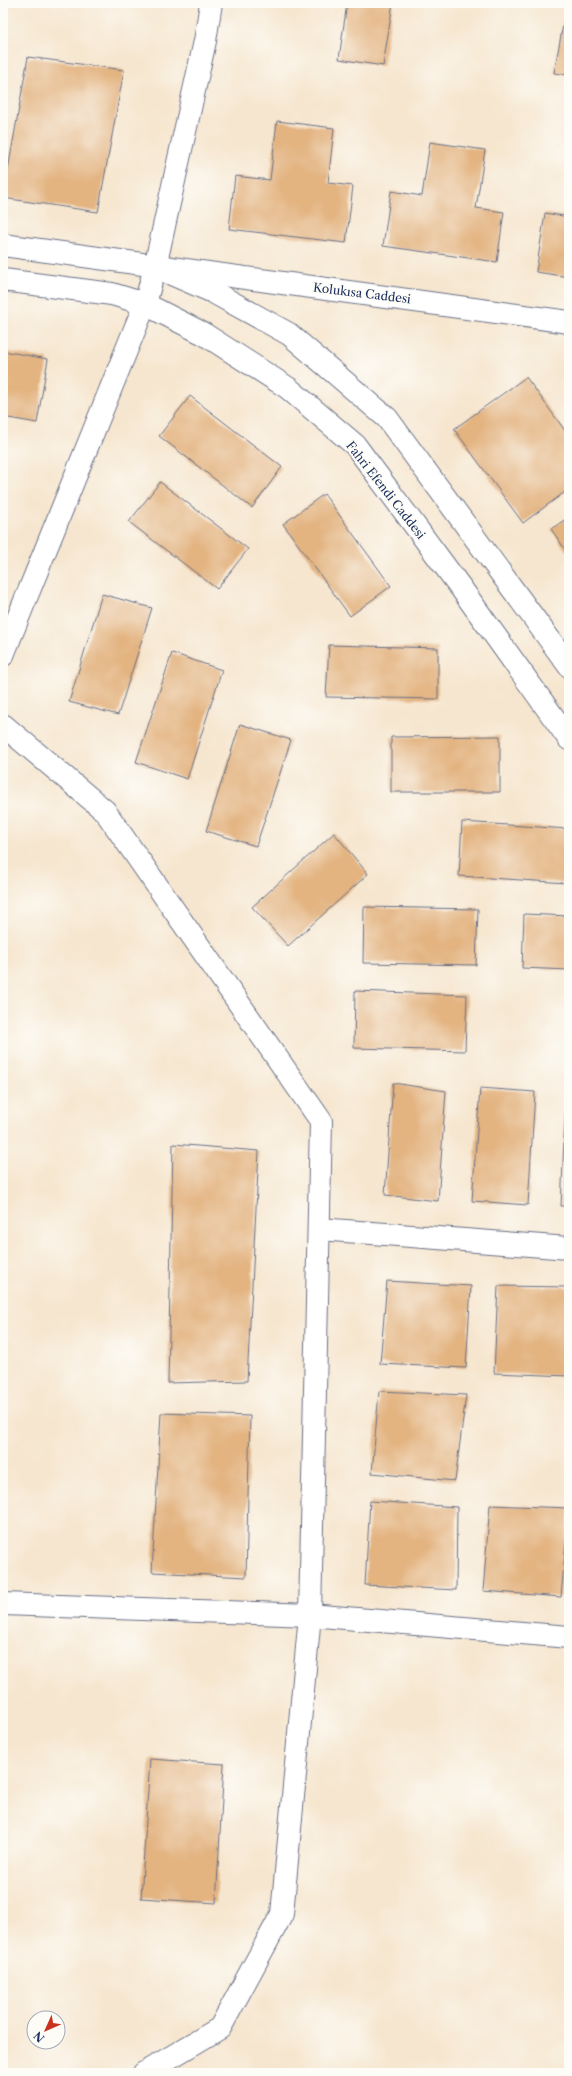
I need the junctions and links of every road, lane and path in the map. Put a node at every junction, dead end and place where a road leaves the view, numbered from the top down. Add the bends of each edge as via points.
1 (210, 3) edge
2 (3, 245) edge
3 (155, 267) junction
4 (3, 280) edge
5 (144, 304) junction
6 (569, 322) edge
7 (3, 655) edge
8 (569, 666) edge
9 (3, 725) edge
10 (569, 739) edge
11 (319, 1229) junction
12 (569, 1248) edge
13 (3, 1604) edge
14 (310, 1615) junction
15 (569, 1637) edge
16 (144, 2073) edge

1 - 3 street via 205,41
2 - 3 street
3 - 5 street
3 - 6 street, Kolukısa Caddesi
3 - 8 street via 213,292 289,334 387,418
4 - 5 street, Fahri Efendi Caddesi via 112,294
5 - 7 street
5 - 10 street, Fahri Efendi Caddesi via 204,334 288,388 355,446
9 - 11 street via 105,811 321,1121
11 - 12 street
11 - 14 street
13 - 14 street
14 - 15 street
14 - 16 street via 282,1914 220,2028

